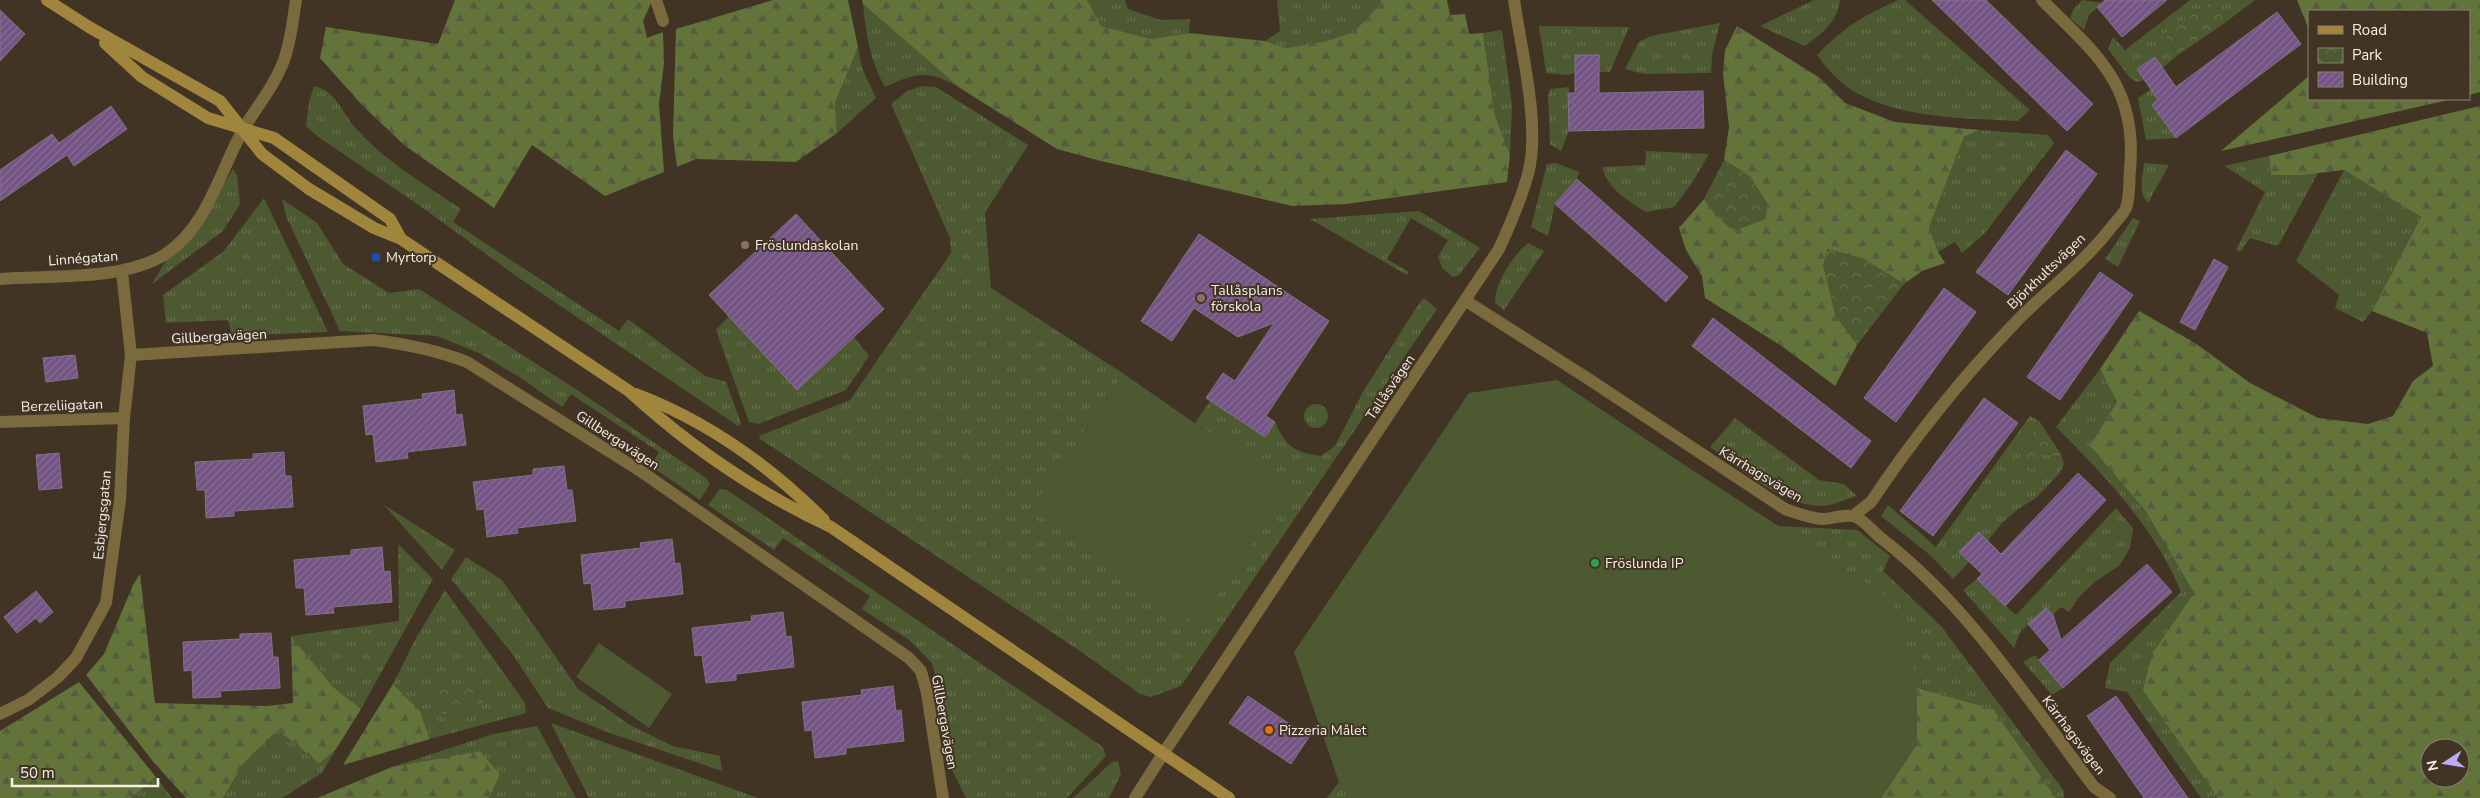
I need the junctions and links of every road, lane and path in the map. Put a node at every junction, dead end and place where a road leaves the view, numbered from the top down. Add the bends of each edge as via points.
1 (47, 0) edge
2 (296, 0) edge
3 (656, 0) edge
4 (1514, 0) edge
5 (2042, 0) edge
6 (663, 21) dead end
7 (89, 27) junction
8 (244, 129) junction
9 (402, 239) junction
10 (122, 272) junction
11 (0, 280) edge
12 (1466, 301) junction
13 (130, 355) junction
14 (629, 391) junction
15 (124, 418) junction
16 (0, 422) edge
17 (1853, 516) junction
18 (831, 527) junction
19 (0, 714) edge
20 (1163, 754) junction
21 (943, 798) edge
22 (1135, 798) edge
23 (1229, 798) edge
24 (2110, 798) edge

1 - 7 street
2 - 8 street, Linnégatan via 285,58 274,83
3 - 6 street
4 - 12 street, Tallåsvägen via 1529,99 1529,173 1499,249
5 - 17 street, Björkhultsvägen via 2097,55 2114,79 2124,103 2131,154 2126,208 2076,268 2017,320 1972,368 1871,502
7 - 8 street via 220,101
7 - 8 street via 142,77 208,118
8 - 9 street via 262,154 310,189 374,228
8 - 9 street via 274,138 390,218
8 - 10 street, Linnégatan via 196,225 164,255
9 - 14 street
10 - 11 street, Linnégatan
10 - 13 street, Esbjergsgatan
12 - 17 street, Kärrhagsvägen via 1786,509 1822,519
12 - 20 street, Tallåsvägen
13 - 15 street, Esbjergsgatan
13 - 21 street, Gillbergavägen via 373,340 412,345 467,362 642,472 909,658 921,671 927,693
14 - 18 street via 725,469 794,510
14 - 18 street via 661,404 739,448 799,495
15 - 16 street, Berzeliigatan
15 - 19 street, Esbjergsgatan via 120,500 106,603 76,658 57,678 28,700
17 - 24 street, Kärrhagsvägen via 1909,559 1954,605 2094,787
18 - 20 street
20 - 22 street, Tallåsvägen
20 - 23 street

